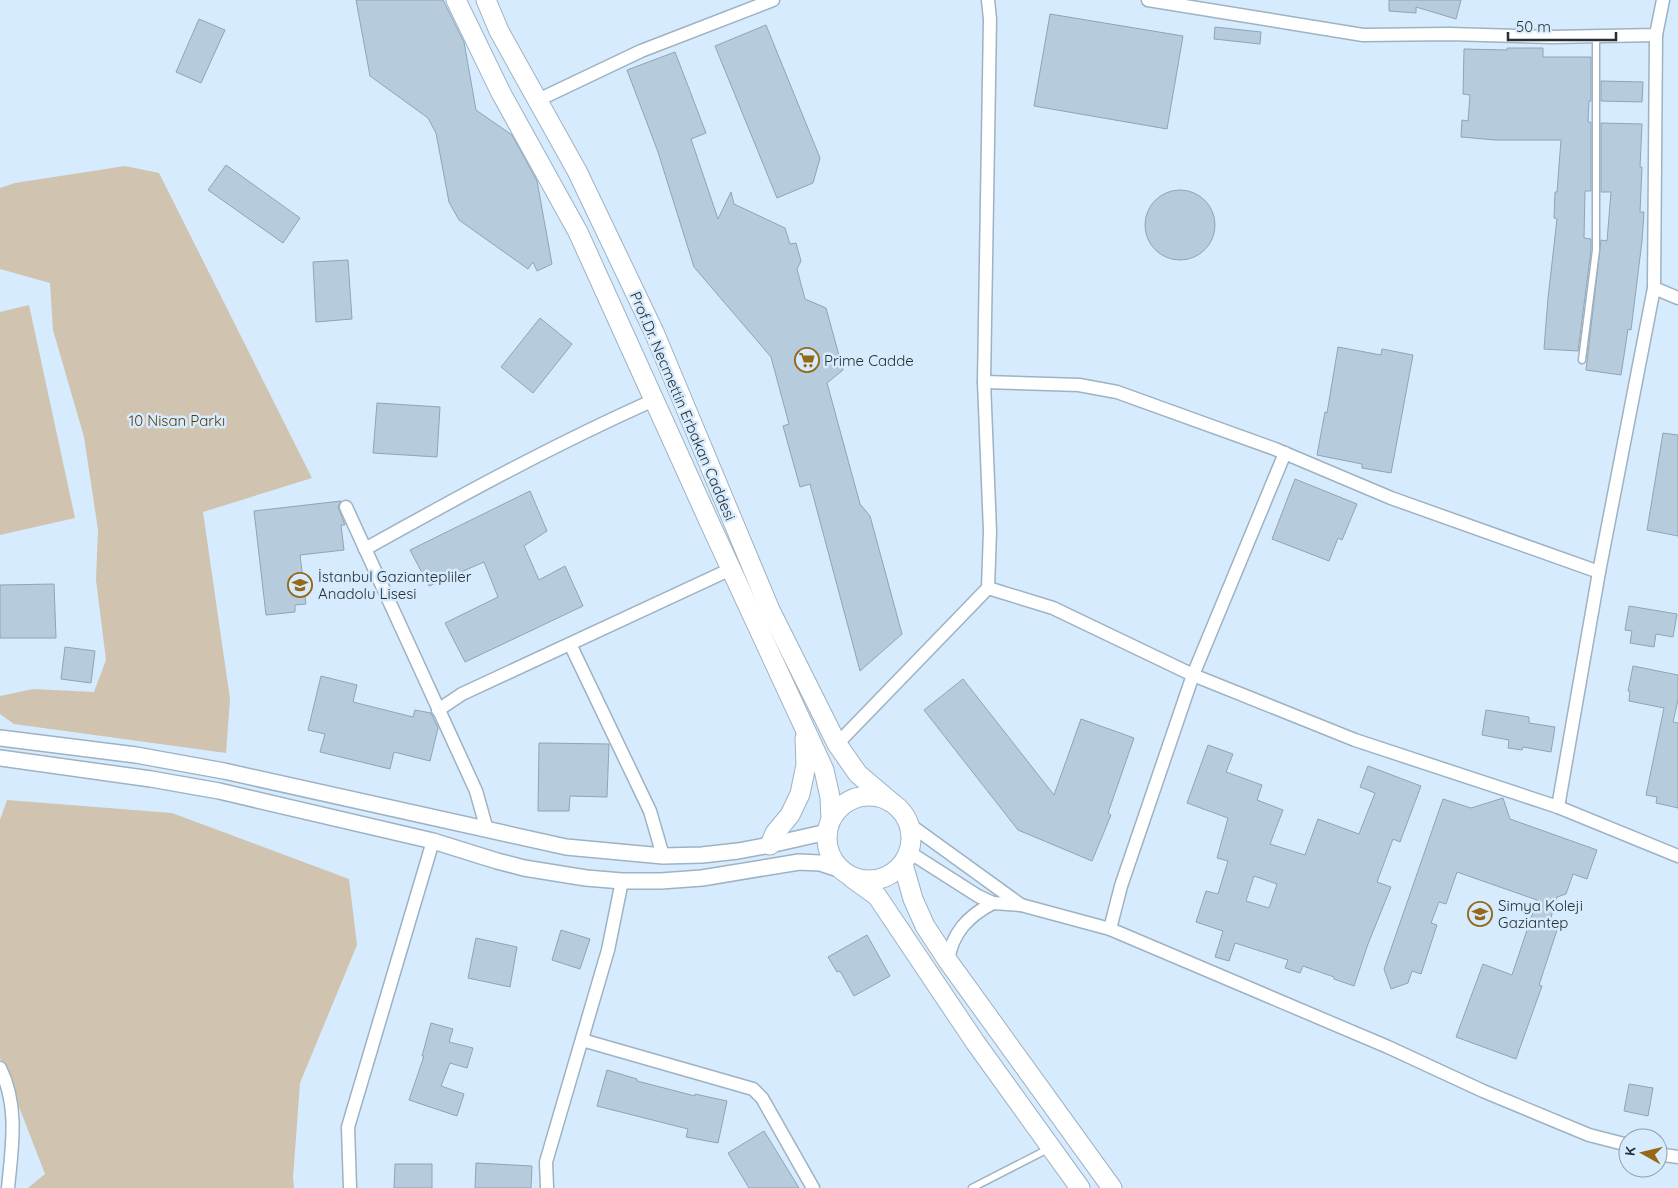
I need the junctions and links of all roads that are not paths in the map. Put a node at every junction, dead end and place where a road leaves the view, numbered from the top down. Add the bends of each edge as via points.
1 (456, 0) edge
2 (486, 0) edge
3 (773, 0) edge
4 (988, 0) edge
5 (1148, 0) edge
6 (1662, 0) edge
7 (1656, 35) junction
8 (1596, 37) junction
9 (538, 100) junction
10 (1654, 288) junction
11 (1678, 298) edge
12 (1582, 360) dead end
13 (984, 382) junction
14 (654, 400) junction
15 (1284, 453) junction
16 (346, 508) dead end
17 (365, 549) junction
18 (731, 569) junction
19 (1598, 572) junction
20 (988, 588) junction
21 (570, 644) junction
22 (1193, 675) junction
23 (438, 710) junction
24 (806, 732) junction
25 (0, 738) edge
26 (837, 744) junction
27 (0, 758) edge
28 (892, 802) junction
29 (1558, 807) junction
30 (909, 824) junction
31 (829, 825) junction
32 (488, 830) junction
33 (433, 841) junction
34 (770, 845) junction
35 (664, 856) junction
36 (1678, 856) edge
37 (906, 858) junction
38 (846, 874) junction
39 (622, 881) junction
40 (993, 903) junction
41 (1021, 905) junction
42 (1110, 929) junction
43 (948, 962) junction
44 (582, 1040) junction
45 (0, 1068) edge
46 (1618, 1143) edge
47 (1051, 1147) junction
48 (8, 1188) edge
49 (350, 1188) edge
50 (547, 1188) edge
51 (813, 1188) edge
52 (972, 1188) edge
53 (1080, 1188) edge
54 (1112, 1188) edge

1 - 14 main road, Prof.Dr. Necmettin Erbakan Caddesi via 501,93 578,232
2 - 9 main road, Prof.Dr. Necmettin Erbakan Caddesi
3 - 9 street via 641,50
4 - 13 street
5 - 8 street via 1363,35
6 - 7 street
7 - 8 street
7 - 10 street
8 - 12 lane via 1596,250
9 - 26 main road, Prof.Dr. Necmettin Erbakan Caddesi via 577,172 654,332 770,610
10 - 11 street
10 - 19 street
13 - 15 street via 1079,385 1117,392
13 - 20 street via 990,531
14 - 17 street via 465,493
14 - 18 main road, Prof.Dr. Necmettin Erbakan Caddesi
15 - 19 street via 1391,498
15 - 22 street
16 - 17 street
17 - 23 street
18 - 21 street
18 - 24 main road, Prof.Dr. Necmettin Erbakan Caddesi
19 - 29 street
20 - 22 street via 1053,608
20 - 26 street
21 - 23 street via 462,694
21 - 35 street via 650,811
22 - 29 street via 1355,740
22 - 42 street via 1121,886
23 - 32 street via 476,791
24 - 31 main road, Prof.Dr. Necmettin Erbakan Caddesi via 824,770 830,797
24 - 34 main road via 806,765 800,794
25 - 32 street via 136,755 207,768
26 - 28 main road, Prof.Dr. Necmettin Erbakan Caddesi via 858,774
27 - 33 street via 219,791
28 - 30 main road
28 - 31 main road via 865,796 851,800 839,807
29 - 36 street
30 - 37 main road via 911,838
30 - 41 street
31 - 34 street
31 - 38 main road via 827,846 832,859
32 - 35 street via 566,848
33 - 39 street via 524,868
33 - 49 street via 348,1127
34 - 35 street via 702,855
37 - 38 main road via 892,874 880,880 866,881
37 - 40 street
37 - 43 main road via 913,899 925,926
38 - 39 street via 820,863 799,862 702,878
38 - 47 main road via 877,896 975,1042
39 - 44 street via 608,950
40 - 41 street
40 - 43 street via 961,926 952,943
41 - 42 street
42 - 46 street via 1388,1046 1483,1091 1589,1135
43 - 54 main road
44 - 50 street via 546,1162
44 - 51 street via 753,1089 762,1098
45 - 48 street via 13,1119
47 - 52 lane
47 - 53 main road

